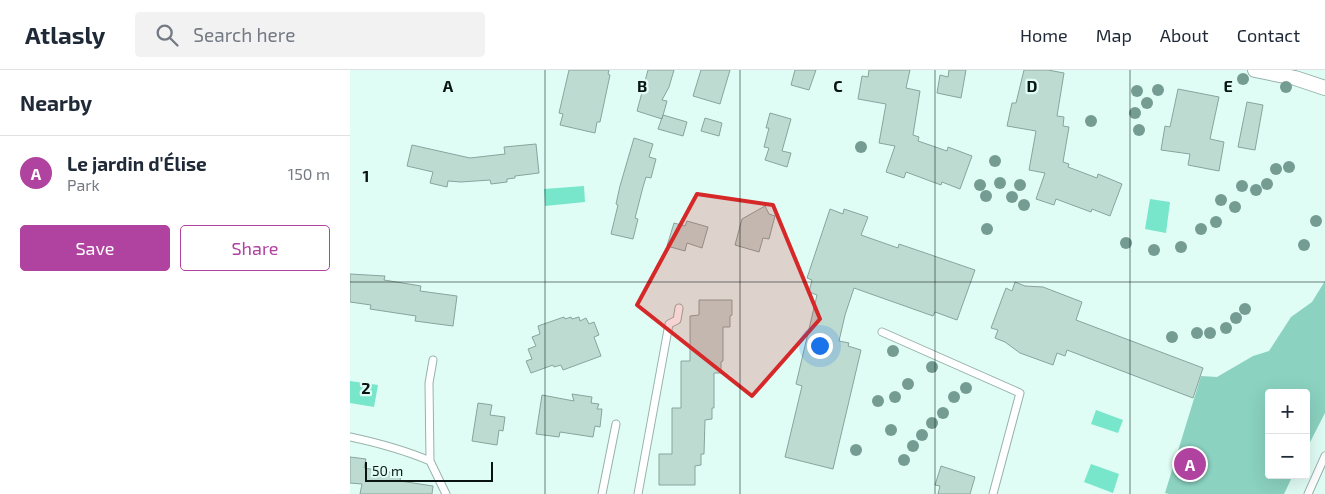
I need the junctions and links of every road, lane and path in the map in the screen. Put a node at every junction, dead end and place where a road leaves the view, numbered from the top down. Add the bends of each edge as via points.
1 (1255, 70) edge
2 (1325, 88) edge
3 (679, 308) dead end
4 (882, 332) dead end
5 (433, 360) dead end
6 (616, 424) dead end
7 (350, 437) edge
8 (1325, 456) edge
9 (430, 461) junction
10 (446, 494) edge
11 (602, 494) edge
12 (638, 494) edge
13 (993, 494) edge
14 (1308, 494) edge

1 - 2 street
3 - 12 lane via 677,320 669,324
4 - 13 lane via 1020,392
5 - 9 lane
6 - 11 lane
7 - 9 lane via 404,450
8 - 14 lane
9 - 10 lane

